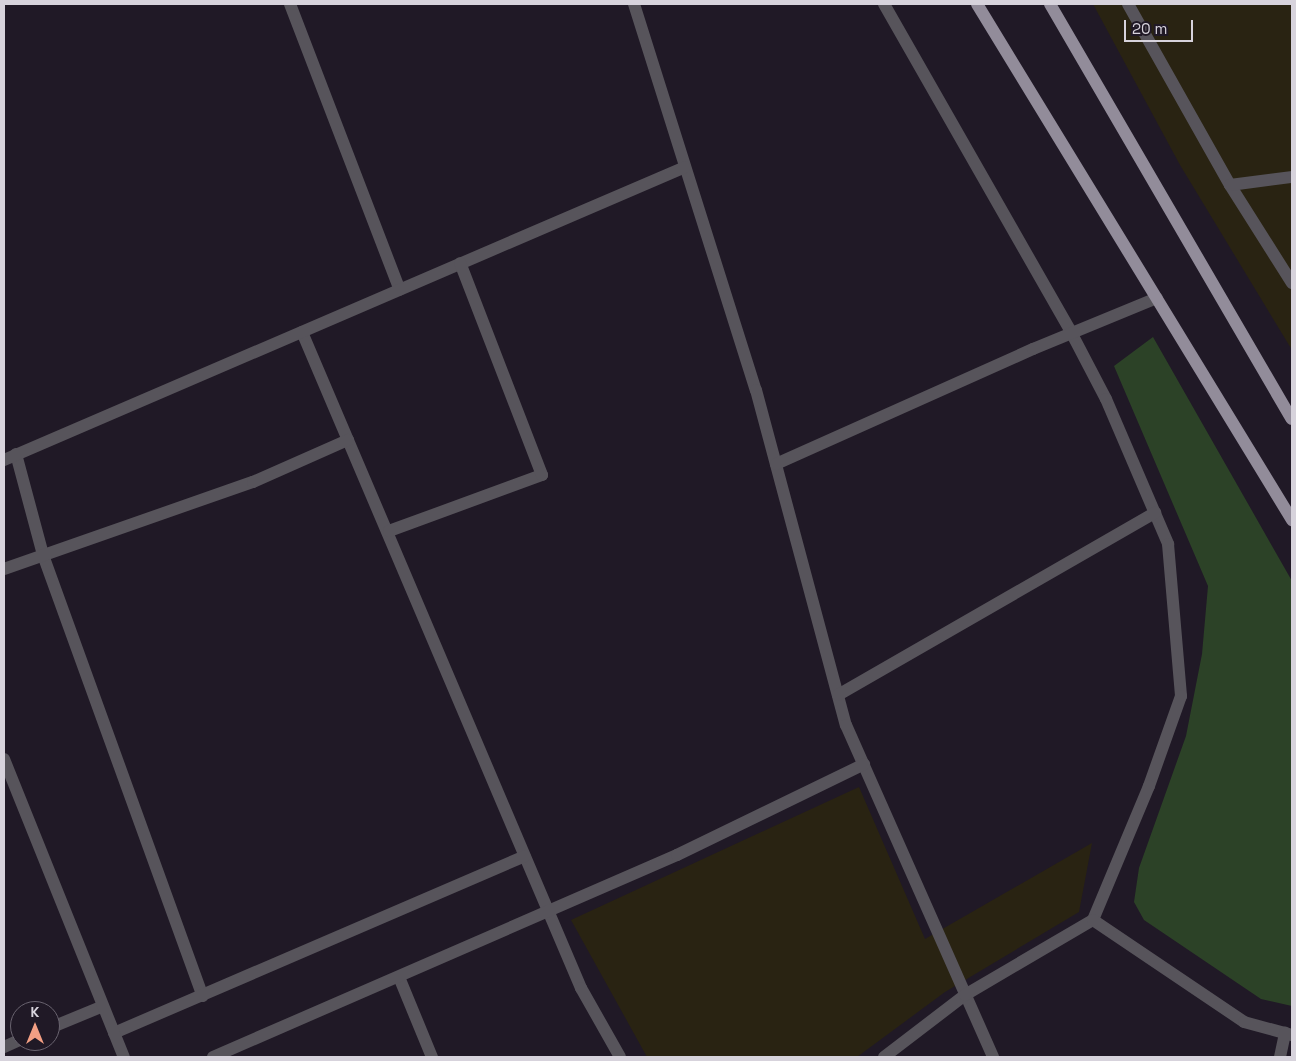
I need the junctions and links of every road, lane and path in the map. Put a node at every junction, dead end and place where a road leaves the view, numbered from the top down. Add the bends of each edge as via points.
1 (290, 4) edge
2 (634, 4) edge
3 (884, 4) edge
4 (977, 4) edge
5 (1050, 4) edge
6 (1128, 4) edge
7 (686, 167) junction
8 (1292, 177) edge
9 (1230, 185) junction
10 (460, 263) junction
11 (1292, 283) edge
12 (400, 290) junction
13 (1157, 298) junction
14 (302, 332) junction
15 (1072, 334) junction
16 (1292, 419) edge
17 (348, 440) junction
18 (16, 454) junction
19 (4, 460) edge
20 (776, 464) junction
21 (1155, 513) junction
22 (1292, 520) edge
23 (389, 532) junction
24 (43, 555) junction
25 (4, 569) edge
26 (838, 695) junction
27 (4, 759) edge
28 (864, 764) junction
29 (525, 856) junction
30 (548, 912) junction
31 (1093, 920) junction
32 (399, 977) junction
33 (965, 995) junction
34 (203, 996) junction
35 (102, 1006) junction
36 (60, 1024) edge
37 (114, 1033) junction
38 (1288, 1034) edge
39 (124, 1057) edge
40 (213, 1057) edge
41 (432, 1057) edge
42 (620, 1057) edge
43 (884, 1057) edge
44 (993, 1057) edge
45 (1280, 1057) edge

1 - 12 street
2 - 7 street
3 - 15 street
4 - 13 main road
5 - 16 main road
6 - 9 street
7 - 10 street
7 - 20 street
8 - 9 street
9 - 11 street
10 - 12 street
10 - 23 street via 542,474
12 - 14 street
13 - 15 street
13 - 22 main road
14 - 17 street
14 - 18 street
15 - 20 street
15 - 21 street via 1106,399
17 - 23 street
17 - 24 street via 253,482
18 - 19 street
18 - 24 street
20 - 26 street
21 - 26 street
21 - 31 street via 1168,544 1181,696 1149,786
23 - 29 street
24 - 25 street
24 - 34 street
26 - 28 street via 846,725
27 - 35 street
28 - 30 street via 677,855
28 - 33 street
29 - 30 street
29 - 34 street
30 - 32 street
30 - 42 street via 581,988
31 - 33 street
31 - 38 street via 1244,1022
32 - 40 street
32 - 41 street
33 - 43 street
33 - 44 street
34 - 37 street
35 - 36 street
35 - 37 street
37 - 39 street
38 - 45 street

